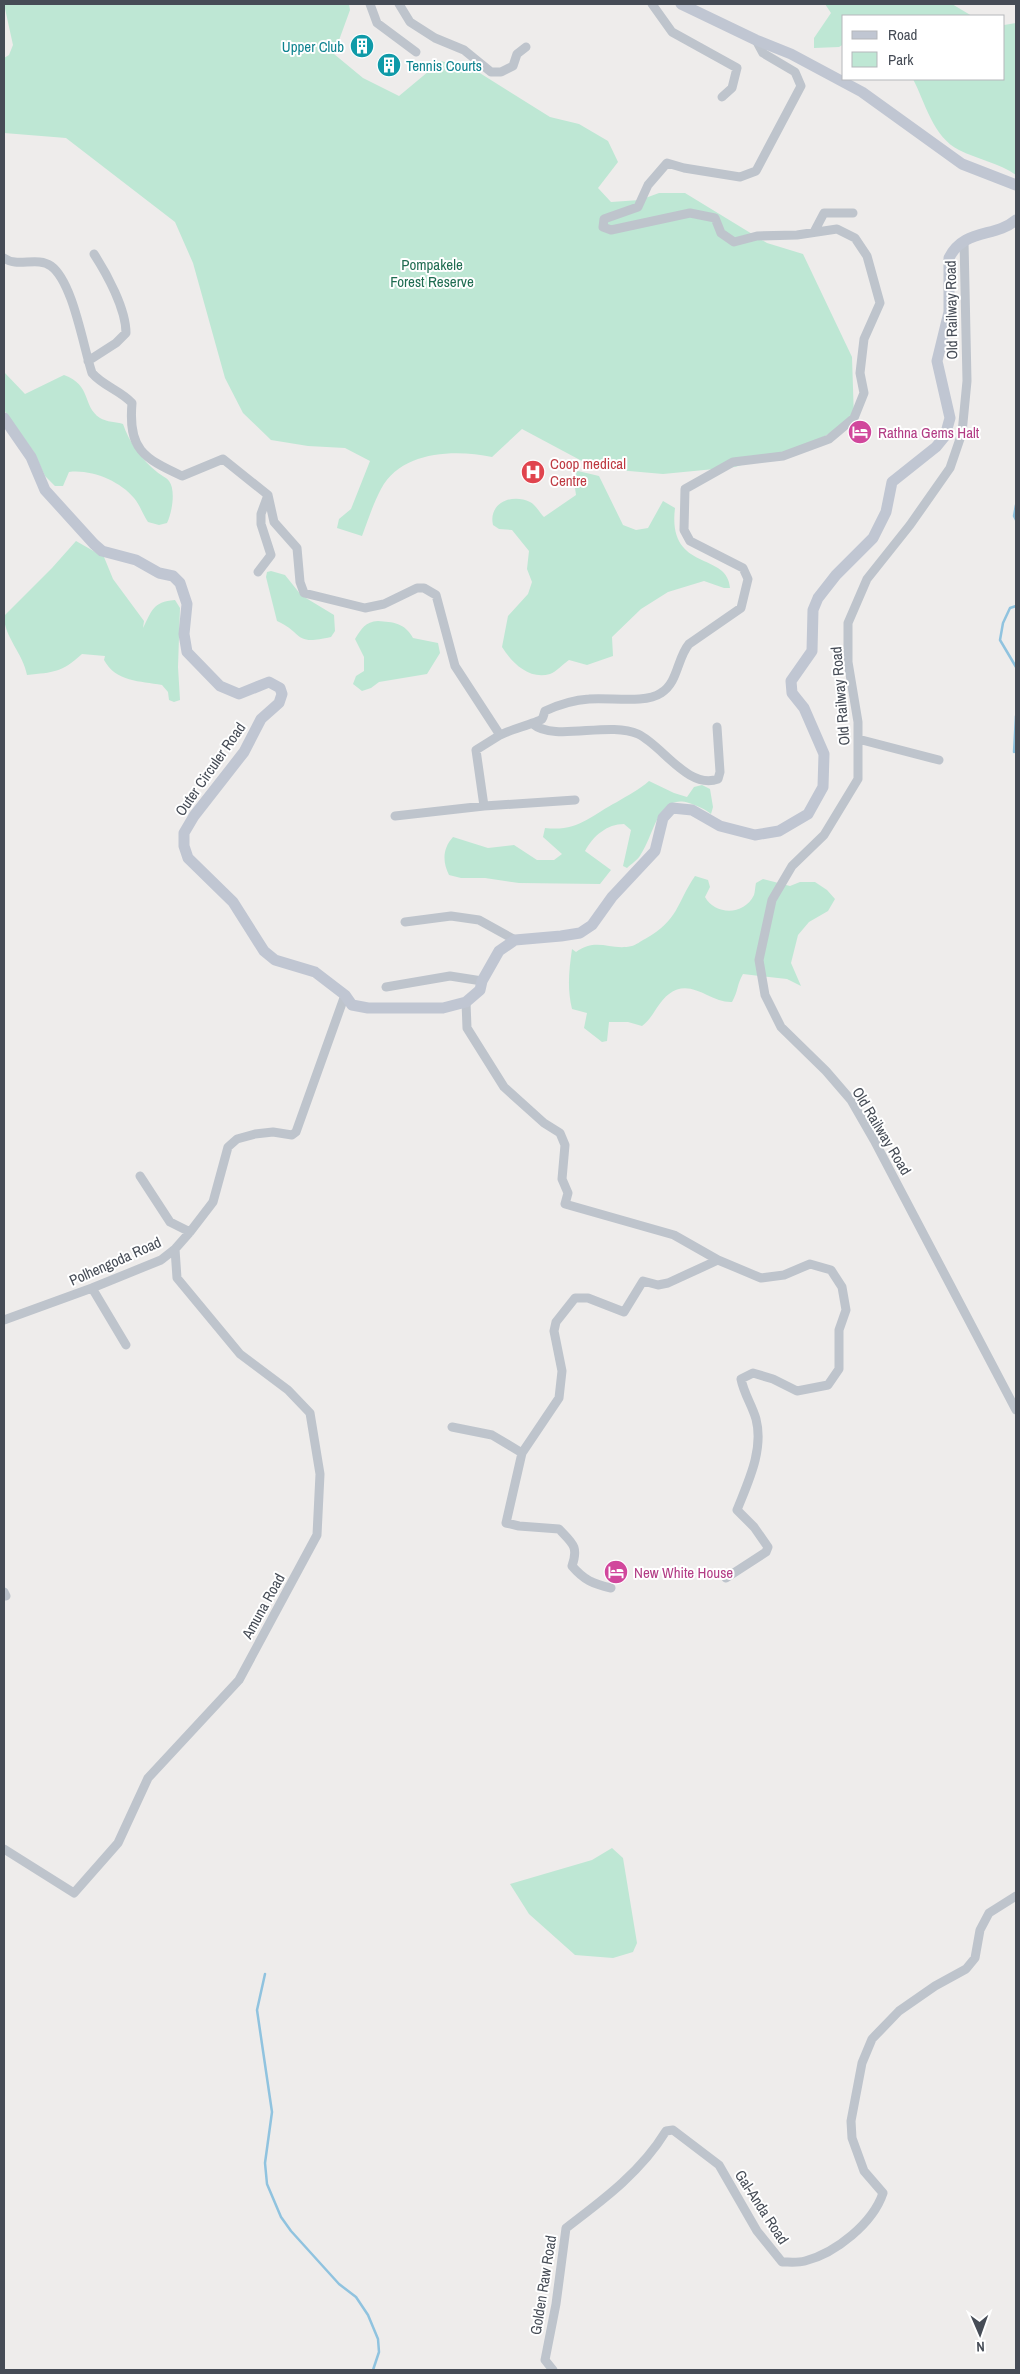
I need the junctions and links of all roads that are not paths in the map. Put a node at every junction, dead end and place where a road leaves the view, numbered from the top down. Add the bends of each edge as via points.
1 (370, 4) edge
2 (399, 4) edge
3 (652, 4) edge
4 (681, 4) edge
5 (756, 40) junction
6 (526, 47) dead end
7 (416, 52) dead end
8 (722, 97) dead end
9 (1016, 185) edge
10 (853, 212) dead end
11 (1016, 220) edge
12 (814, 232) junction
13 (964, 241) junction
14 (94, 254) dead end
15 (4, 258) edge
16 (88, 361) junction
17 (4, 418) edge
18 (268, 495) junction
19 (258, 572) dead end
20 (534, 724) junction
21 (717, 727) dead end
22 (500, 735) junction
23 (858, 739) junction
24 (939, 760) dead end
25 (575, 800) dead end
26 (484, 806) junction
27 (395, 816) dead end
28 (405, 922) dead end
29 (515, 940) junction
30 (482, 981) junction
31 (386, 987) dead end
32 (345, 995) junction
33 (466, 1002) junction
34 (140, 1176) dead end
35 (190, 1232) junction
36 (175, 1249) junction
37 (718, 1260) junction
38 (92, 1288) junction
39 (4, 1320) edge
40 (126, 1345) dead end
41 (1016, 1410) edge
42 (452, 1427) dead end
43 (522, 1453) junction
44 (726, 1578) dead end
45 (611, 1588) dead end
46 (4, 1849) edge
47 (1016, 1896) edge
48 (673, 2130) joint
49 (554, 2370) edge

1 - 7 street via 377,23
2 - 6 street via 410,22 464,50 491,72 501,72 513,66 517,54
3 - 8 street via 672,32 737,68 732,88
4 - 5 street
5 - 9 street via 791,54 862,92 962,164
5 - 12 street via 763,53 795,72 801,86 756,171 740,177 667,163 648,185 638,207 604,219 603,227 611,230 690,213 715,218 721,233 734,242 757,236
10 - 12 street via 824,213
11 - 13 street via 1009,226 977,234
12 - 20 street via 837,229 855,238 866,256 880,303 864,339 860,373 864,393 854,418 829,439 783,456 732,462 685,489 684,530 690,541 743,568 748,579 741,608 689,644 670,684 661,694 647,698 588,699 545,711 542,719
13 - 23 street, Old Railway Road via 966,381 962,433 950,468 867,579 848,622 848,662
13 - 29 street via 949,258 949,312 937,361 950,418 945,436 892,482 886,512 873,538 818,598 813,610 812,651 791,681 792,693 804,708 824,754 823,787 808,814 779,831 755,835 720,826 692,810 672,808 663,818 654,851 612,896 592,925 580,932 561,936
14 - 16 street via 126,321 126,333
15 - 16 street via 14,262 41,262 52,267 68,289
16 - 18 street via 92,373 101,383 126,396 132,403 130,426 134,441 146,455 182,476 223,459
17 - 32 street, Outer Circuler Road via 31,457 44,490 94,544 102,551 136,560 180,582 186,604 186,652 220,686 240,694 269,682 280,688 282,694 278,703 261,719 244,752 194,816 184,833 184,846 188,858 233,902 264,951 275,960 315,972
18 - 19 street via 261,524 271,555
18 - 22 street via 274,522 297,548 304,593 365,608 384,604 417,588 424,588 436,596 455,666
20 - 21 street via 545,732 613,729 638,734 685,772 710,781 718,779 720,772
20 - 22 street via 522,725
22 - 26 street via 476,750
23 - 24 street
23 - 41 street, Old Railway Road via 858,779 824,835 792,866 772,900 759,960 765,995 781,1027 851,1100
25 - 26 street
26 - 27 street
28 - 29 street via 451,916 479,920
29 - 30 street via 499,951
30 - 31 street via 450,976
30 - 33 street via 480,990
32 - 33 street, Outer Circuler Road via 352,1005 368,1008 443,1008
32 - 35 street, Polhengoda Road via 296,1132 292,1135 255,1134 237,1139 228,1147 213,1202
33 - 37 street via 467,1028 504,1087 560,1133 565,1146 562,1179 568,1193 565,1204 674,1235
34 - 35 street via 170,1222
35 - 36 street, Polhengoda Road
36 - 38 street, Polhengoda Road via 160,1260
36 - 46 street, Amuna Road via 177,1278 240,1354 288,1390 310,1413 320,1474 317,1536 239,1680 148,1778 118,1843 74,1893
37 - 43 street via 668,1283 658,1285 644,1281 624,1312 588,1298 575,1298 556,1322 554,1331 562,1371 559,1398
37 - 44 street via 761,1278 784,1275 810,1264 831,1270 842,1287 846,1310 839,1330 839,1369 828,1384 797,1391 753,1373 741,1379 756,1419 758,1442 738,1510 768,1547 766,1552
38 - 39 street, Polhengoda Road
38 - 40 street
42 - 43 street via 492,1435
43 - 45 street via 506,1523 559,1528 575,1547 572,1566 580,1576
47 - 48 street, Gal-Anda Road via 989,1913 980,1930 974,1958 966,1969 900,2011 872,2039 862,2064 851,2121 852,2138 864,2171 883,2193 879,2206 845,2243 805,2261 782,2262 757,2231 719,2165
48 - 49 street, Golden Raw Road via 666,2131 617,2190 566,2228 545,2360

